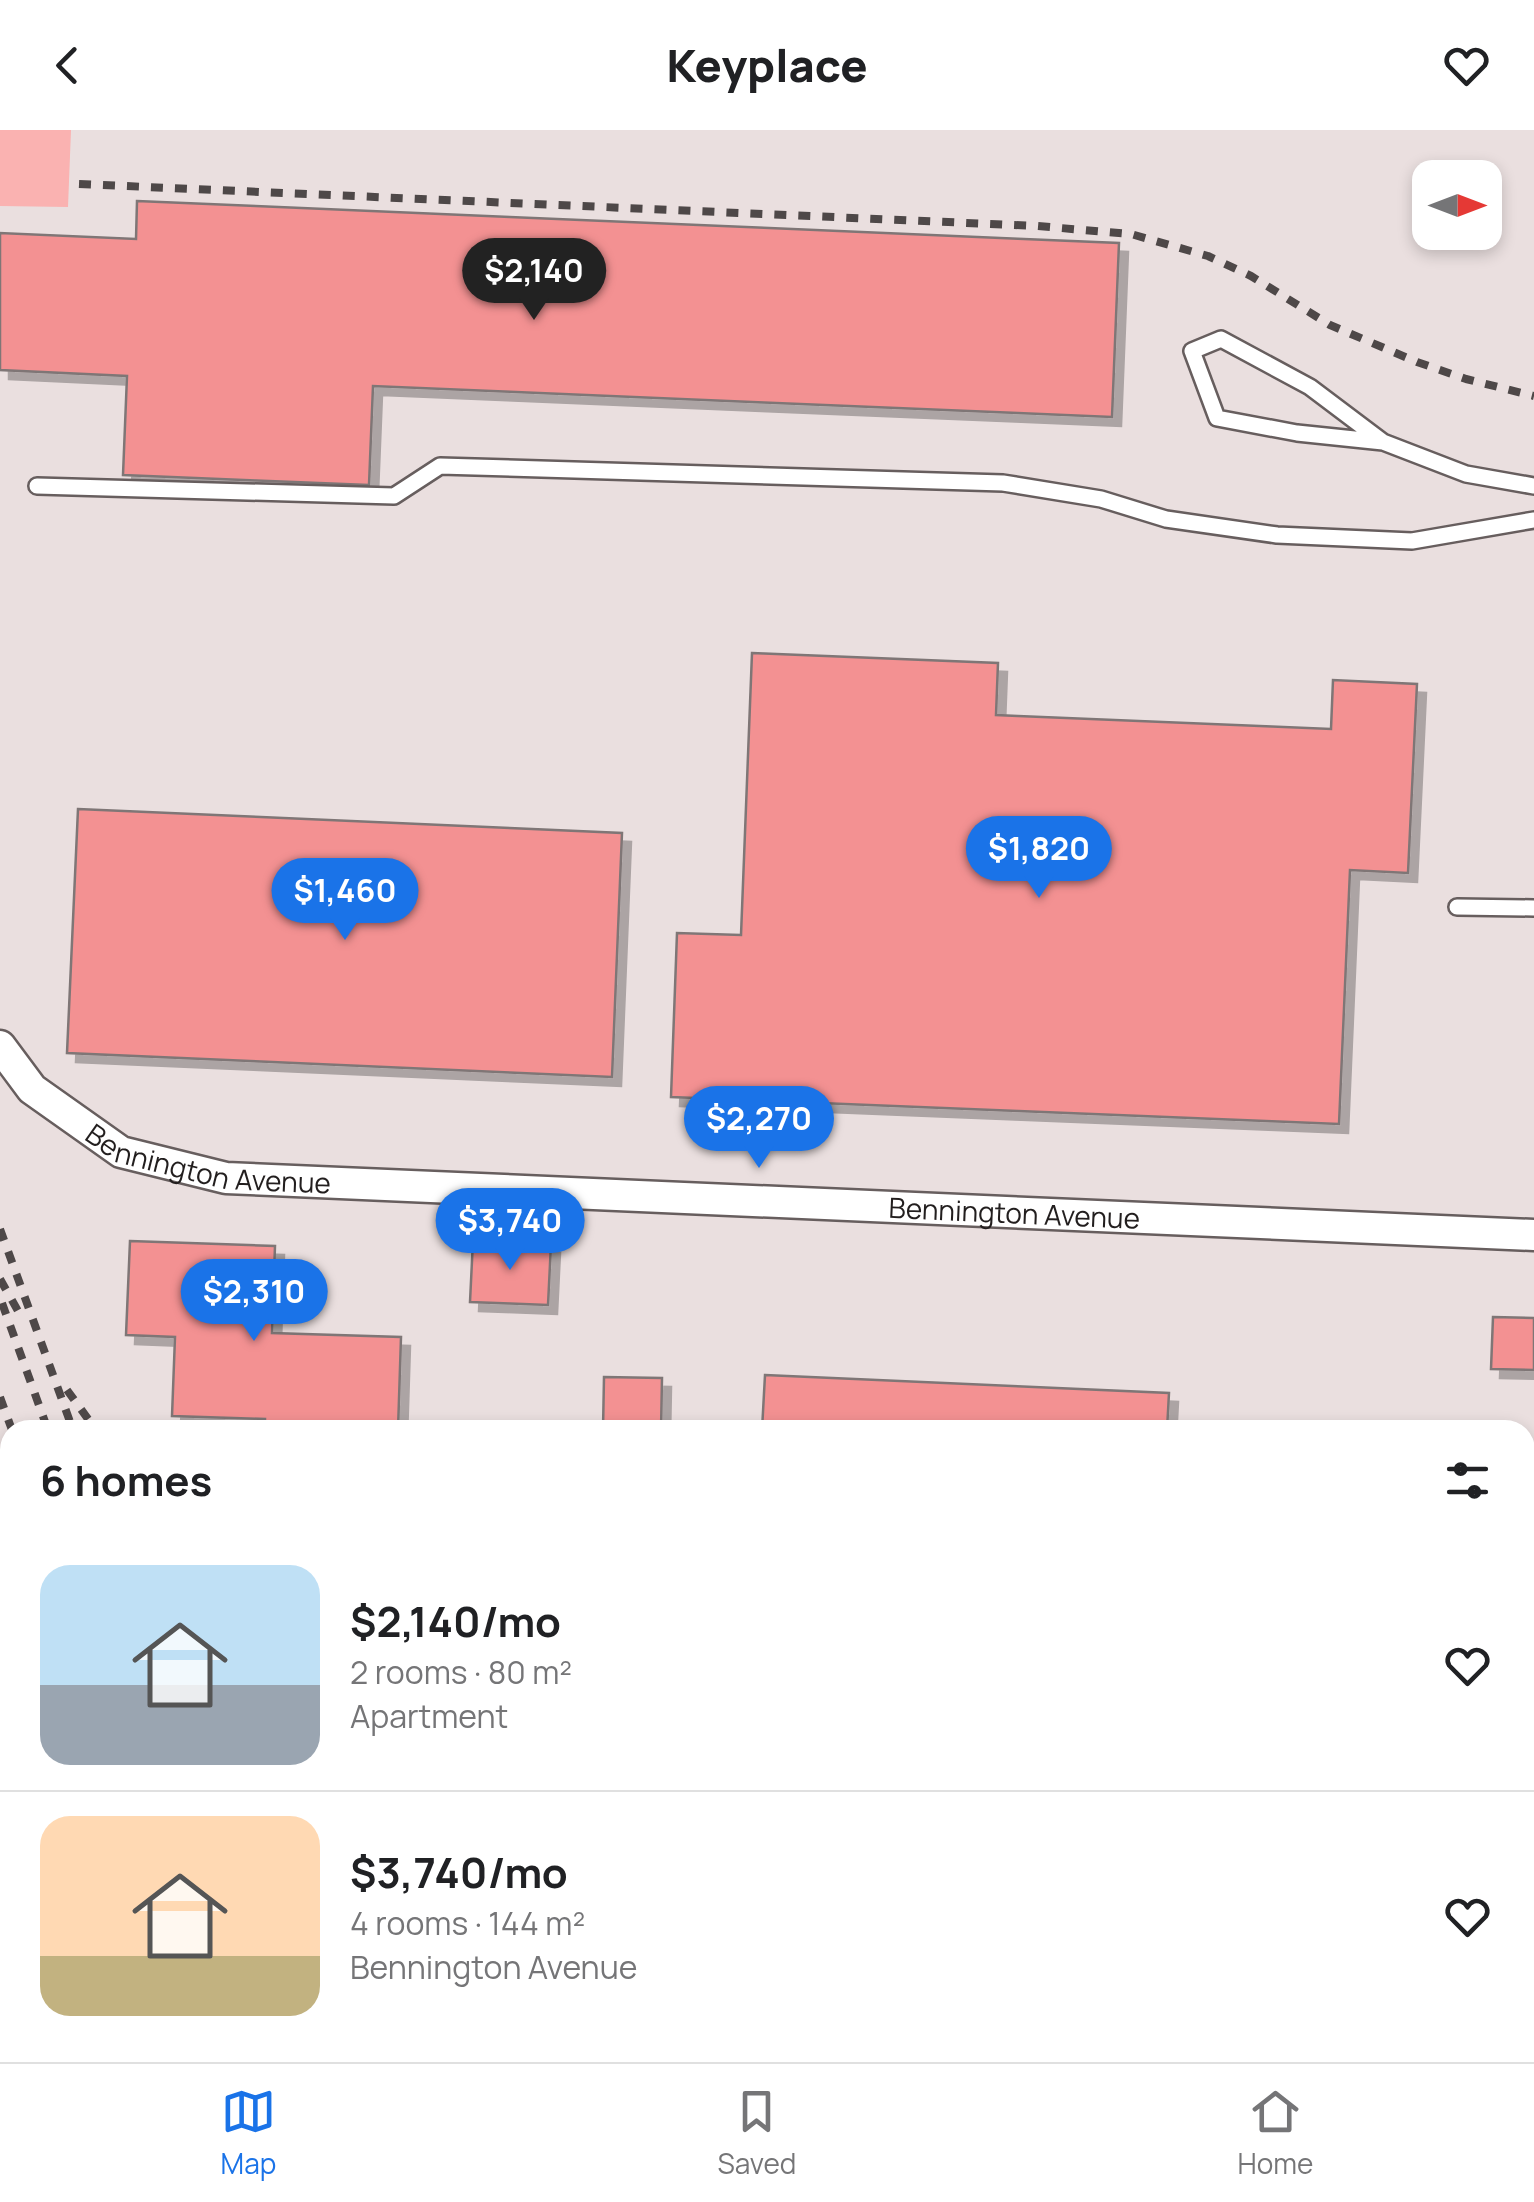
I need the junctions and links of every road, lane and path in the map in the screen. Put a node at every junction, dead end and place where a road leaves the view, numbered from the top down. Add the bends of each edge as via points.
1 (1383, 442) junction
2 (37, 486) dead end
3 (1534, 486) edge
4 (1534, 520) edge
5 (1457, 906) dead end
6 (1534, 908) edge
7 (0, 1046) edge
8 (1534, 1235) edge

1 - 1 lane via 1217,418 1192,352 1221,338 1310,387
1 - 3 lane via 1466,474
2 - 4 lane via 394,496 440,466 1003,483 1100,499 1166,519 1277,535 1412,542
5 - 6 lane
7 - 8 street, Bennington Avenue via 32,1089 121,1152 226,1178

